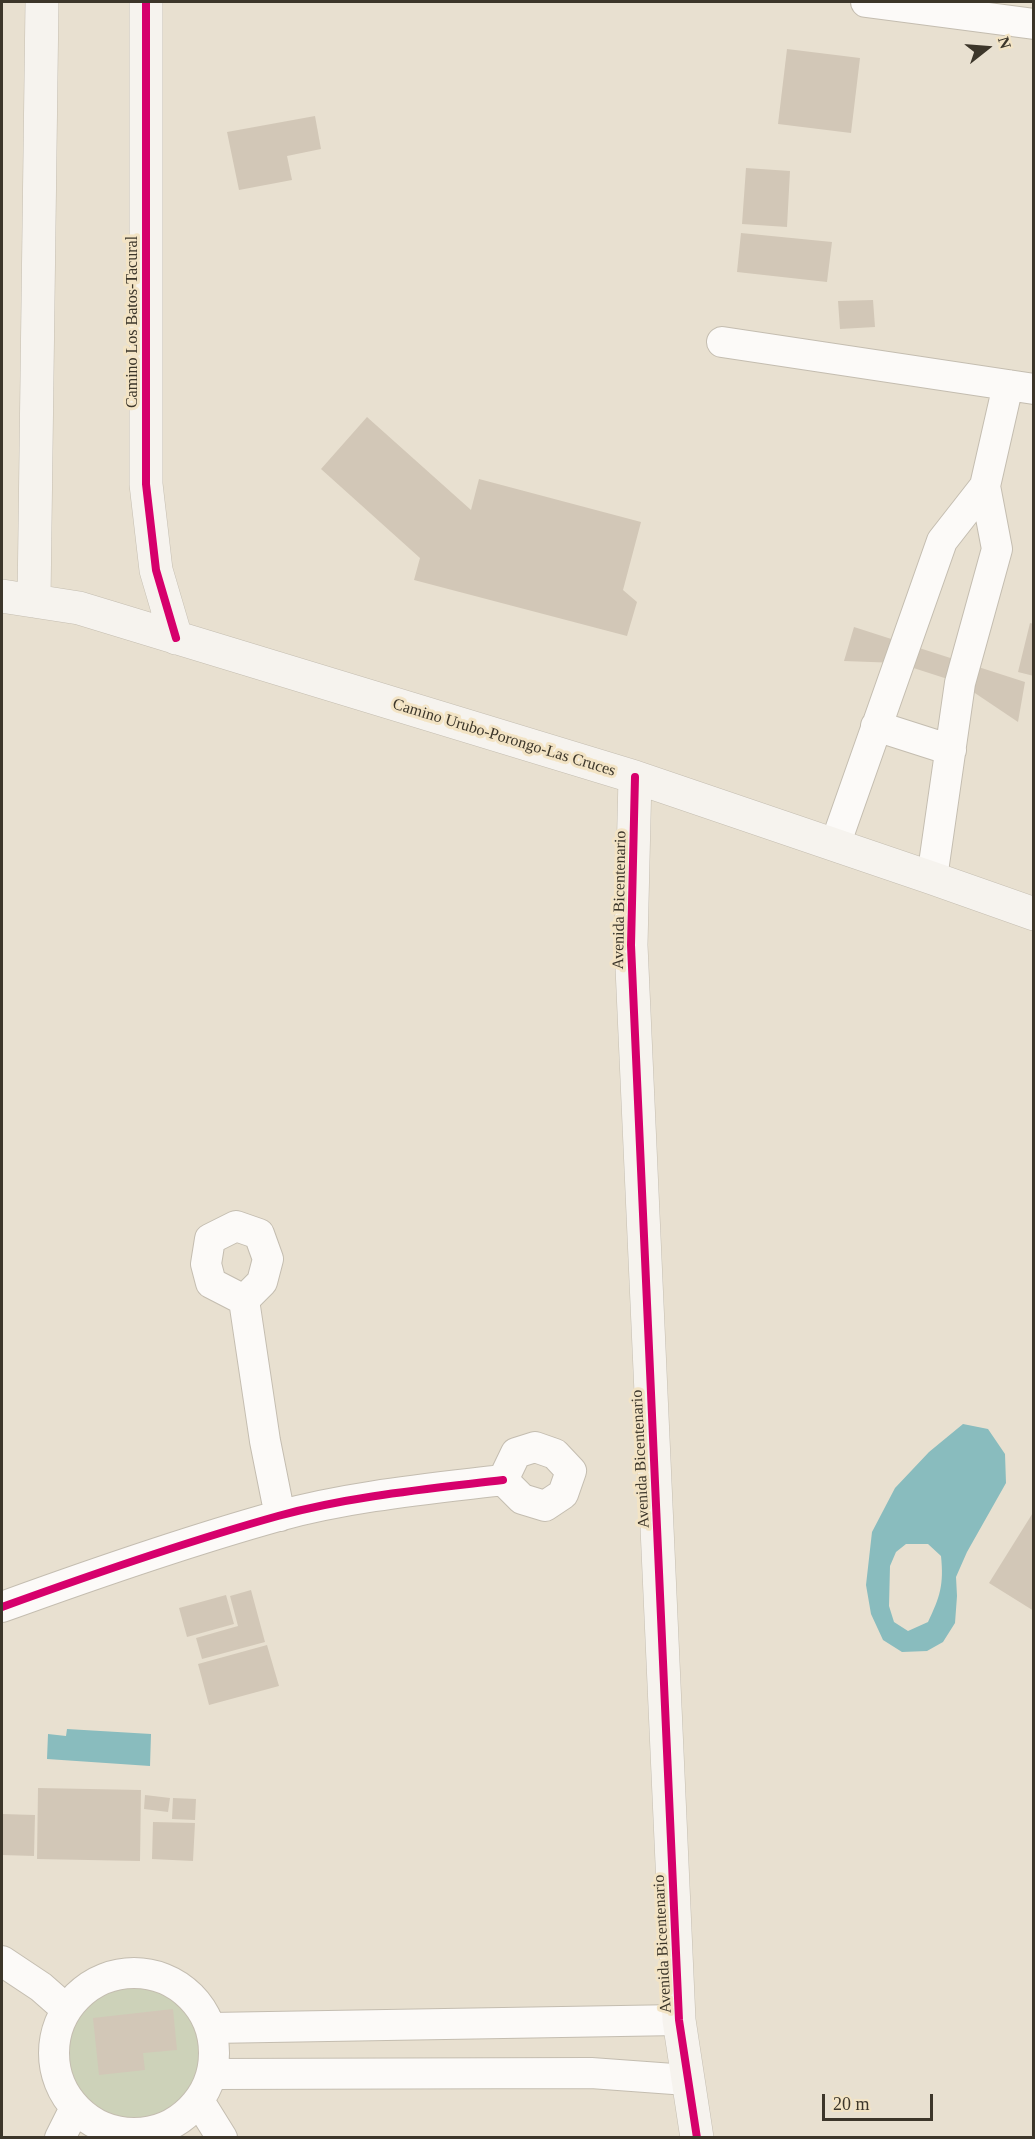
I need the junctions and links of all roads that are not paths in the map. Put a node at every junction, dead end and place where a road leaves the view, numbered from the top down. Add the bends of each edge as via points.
1 (42, 2) edge
2 (146, 2) edge
3 (867, 2) edge
4 (1034, 24) edge
5 (722, 342) dead end
6 (1021, 387) edge
7 (985, 486) junction
8 (2, 596) edge
9 (34, 601) junction
10 (176, 638) junction
11 (876, 726) junction
12 (951, 750) junction
13 (635, 777) junction
14 (835, 845) junction
15 (932, 878) junction
16 (1034, 914) edge
17 (244, 1300) dead end
18 (503, 1480) dead end
19 (280, 1516) junction
20 (2, 1607) edge
21 (2, 1961) edge
22 (66, 2009) junction
23 (679, 2020) junction
24 (211, 2028) junction
25 (212, 2074) junction
26 (687, 2080) junction
27 (200, 2101) junction
28 (75, 2108) junction
29 (60, 2138) edge
30 (222, 2138) edge
31 (697, 2138) edge

1 - 9 street
2 - 10 street, Camino Los Batos-Tacural via 146,484 156,570
3 - 4 street
5 - 6 street
6 - 7 street
7 - 11 street via 942,542
7 - 12 street via 997,549 960,683
8 - 9 street, Camino Urubo-Porongo-Las Cruces
9 - 10 street, Camino Urubo-Porongo-Las Cruces via 79,608
10 - 13 street, Camino Urubo-Porongo-Las Cruces
11 - 12 street
11 - 14 street
12 - 15 street
13 - 14 street, Camino Urubo-Porongo-Las Cruces
13 - 23 street, Avenida Bicentenario via 631,945
14 - 15 street, Camino Urubo-Porongo-Las Cruces
15 - 16 street, Camino Urubo-Porongo-Las Cruces
17 - 19 street
18 - 19 street via 365,1499
19 - 20 street via 108,1569
21 - 22 street
22 - 24 street via 83,1990 106,1977 140,1973 180,1987 198,2005
22 - 28 street via 56,2034 54,2061 61,2086
23 - 24 street
23 - 26 street, Avenida Bicentenario
24 - 25 street
25 - 26 street via 591,2073
25 - 27 street
26 - 31 street, Avenida Bicentenario
27 - 28 street via 183,2118 162,2129 139,2133 116,2132 94,2123
27 - 30 street
28 - 29 street

